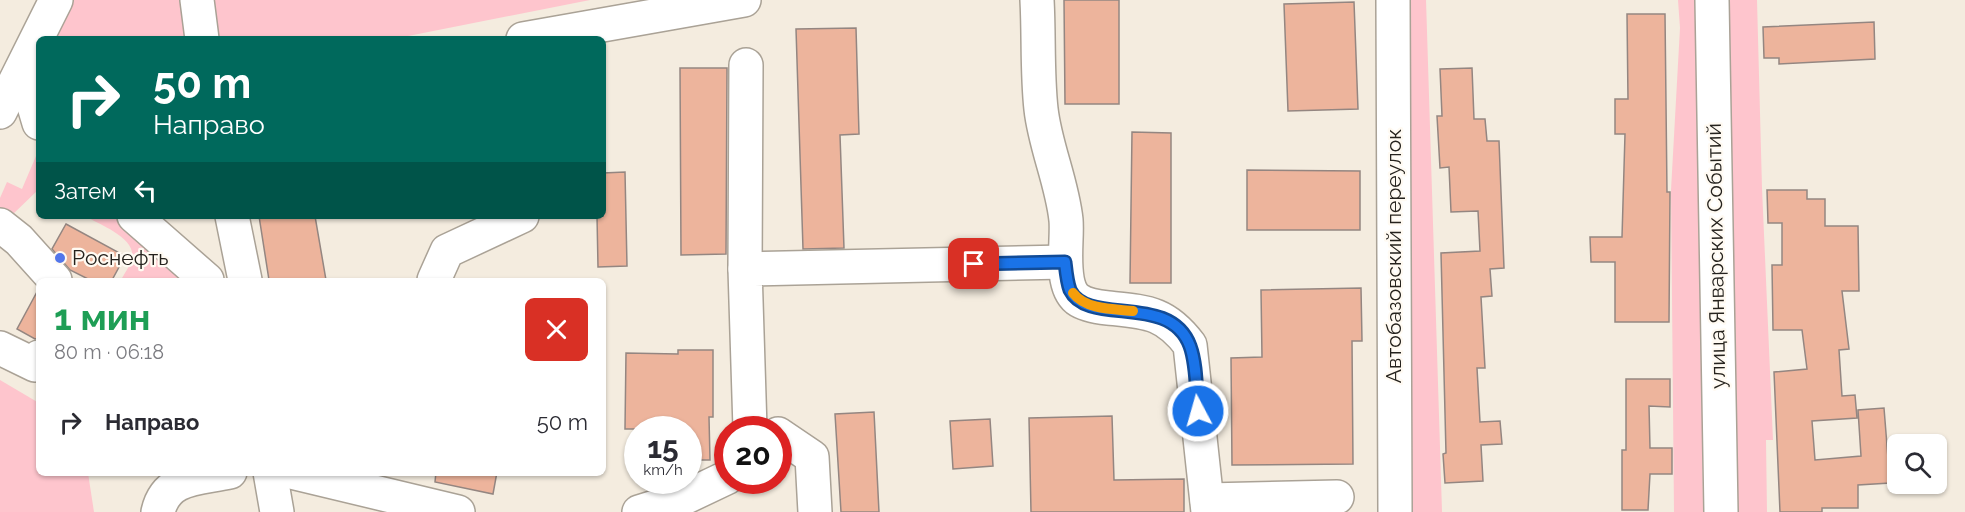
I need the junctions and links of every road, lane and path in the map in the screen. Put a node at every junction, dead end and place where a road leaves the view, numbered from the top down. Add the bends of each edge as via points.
1 (56, 0) edge
2 (197, 0) edge
3 (744, 0) edge
4 (1037, 0) edge
5 (1393, 0) edge
6 (1712, 0) edge
7 (37, 36) edge
8 (202, 36) edge
9 (540, 36) edge
10 (36, 37) edge
11 (746, 65) dead end
12 (20, 67) edge
13 (0, 112) edge
14 (36, 114) edge
15 (137, 219) edge
16 (233, 219) edge
17 (516, 219) edge
18 (0, 225) edge
19 (1065, 262) junction
20 (745, 269) junction
21 (53, 278) edge
22 (205, 278) edge
23 (245, 278) edge
24 (435, 278) edge
25 (0, 348) edge
26 (36, 363) edge
27 (757, 416) edge
28 (792, 443) edge
29 (213, 476) edge
30 (271, 476) edge
31 (333, 477) edge
32 (714, 486) edge
33 (1337, 497) dead end
34 (393, 504) edge
35 (685, 505) edge
36 (1208, 506) edge
37 (158, 512) edge
38 (277, 512) edge
39 (458, 512) edge
40 (639, 512) edge
41 (815, 512) edge
42 (1395, 512) edge
43 (1721, 512) edge

1 - 7 street
2 - 8 street
3 - 9 street
4 - 19 street via 1041,111 1066,221
5 - 42 street, Автобазовский переулок
6 - 43 street, улица Январских Событий
10 - 12 street
11 - 20 street
12 - 13 street
12 - 14 street
15 - 22 street
16 - 23 street
17 - 24 street via 447,251
18 - 21 street
19 - 20 street
19 - 36 street via 1070,289 1077,299 1101,307 1158,315 1176,327 1190,345
20 - 27 street
25 - 26 street
28 - 41 street via 812,457
29 - 37 street via 172,486 161,499
30 - 38 street
31 - 34 street
32 - 35 street
33 - 36 street
34 - 39 street
35 - 40 street

